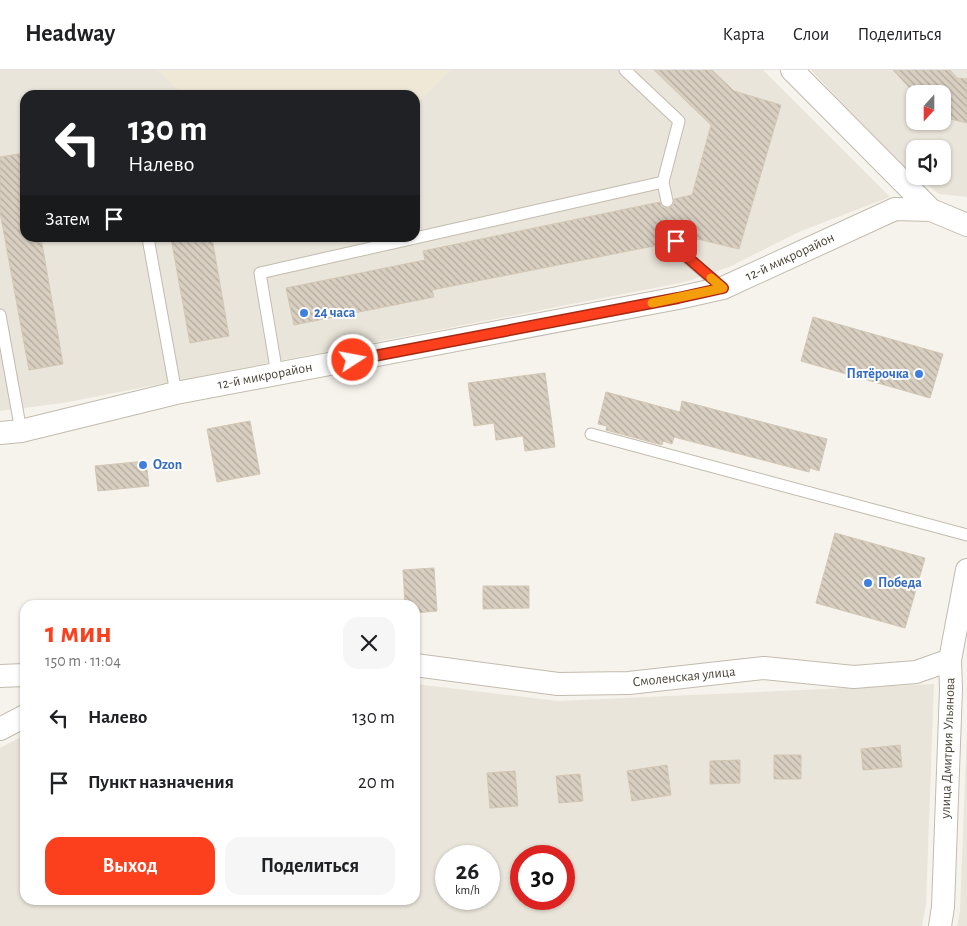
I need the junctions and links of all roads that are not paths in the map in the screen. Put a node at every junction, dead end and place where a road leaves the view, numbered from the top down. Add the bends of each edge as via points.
1 (625, 70) edge
2 (792, 70) edge
3 (663, 182) junction
4 (667, 201) dead end
5 (931, 210) junction
6 (967, 225) edge
7 (420, 237) edge
8 (676, 241) dead end
9 (149, 242) edge
10 (397, 242) edge
11 (723, 288) junction
12 (0, 315) edge
13 (277, 374) junction
14 (176, 393) junction
15 (11, 432) edge
16 (591, 434) dead end
17 (967, 535) edge
18 (967, 570) edge
19 (950, 660) junction
20 (420, 666) edge
21 (20, 675) edge
22 (0, 676) edge
23 (959, 691) edge
24 (20, 719) edge
25 (0, 729) edge
26 (940, 926) edge

1 - 3 lane via 679,121
2 - 5 street, 12-й микрорайон
3 - 4 lane
3 - 7 lane
5 - 6 street, 12-й микрорайон
5 - 11 street, 12-й микрорайон via 895,209
8 - 11 lane via 678,249
9 - 14 lane
10 - 13 lane via 260,273
11 - 13 street, 12-й микрорайон
12 - 15 lane
13 - 14 street, 12-й микрорайон
14 - 15 street, 12-й микрорайон
16 - 17 lane
18 - 19 street, улица Дмитрия Ульянова
19 - 20 street, Смоленская улица via 916,672 854,677 764,668 629,682 558,684
19 - 23 street, улица Дмитрия Ульянова
21 - 22 street
23 - 26 street, улица Дмитрия Ульянова
24 - 25 street

